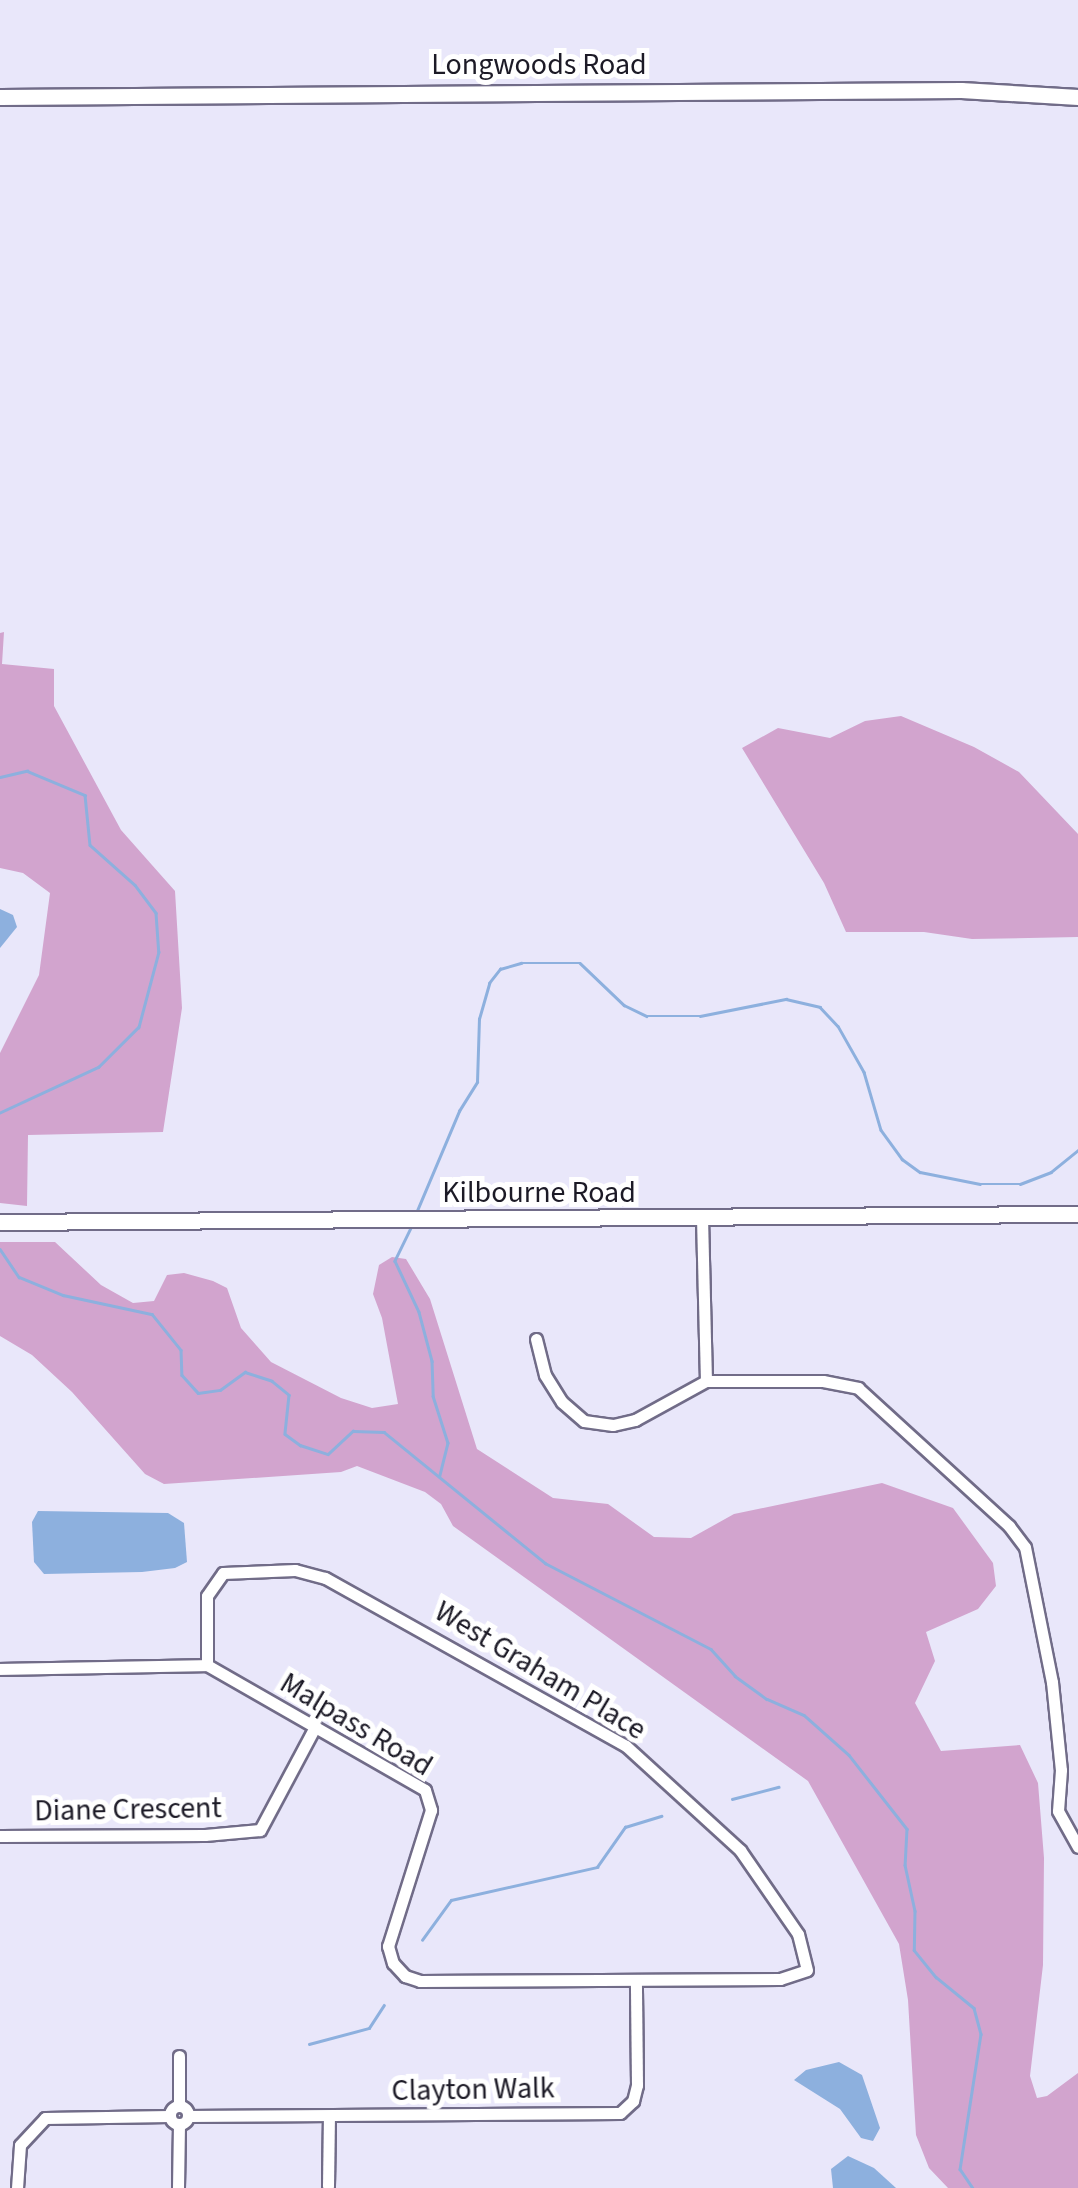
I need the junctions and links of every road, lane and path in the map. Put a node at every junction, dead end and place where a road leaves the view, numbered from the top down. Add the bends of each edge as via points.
1 (0, 96) edge
2 (1078, 98) edge
3 (1078, 1214) edge
4 (702, 1220) junction
5 (0, 1222) edge
6 (536, 1339) dead end
7 (706, 1381) junction
8 (207, 1666) junction
9 (0, 1669) edge
10 (315, 1728) junction
11 (0, 1836) edge
12 (1078, 1848) edge
13 (780, 1979) joint
14 (636, 1980) junction
15 (179, 2056) dead end
16 (179, 2115) junction
17 (328, 2116) junction
18 (328, 2186) edge
19 (18, 2188) edge
20 (178, 2188) edge

1 - 2 street, Longwoods Road via 961,90
3 - 4 street, Kilbourne Road
4 - 5 street, Kilbourne Road
4 - 7 street
6 - 7 street via 545,1375 584,1421 614,1426 635,1420
7 - 12 street via 823,1381 858,1388 1009,1526 1025,1547 1052,1682 1058,1811
8 - 9 street
8 - 10 street, Malpass Road
8 - 13 street, West Graham Place via 207,1596 223,1573 296,1570 378,1604 626,1746 740,1850 798,1934 807,1970
10 - 11 street, Diane Crescent via 260,1830
10 - 14 street, Malpass Road via 425,1790 431,1810 388,1946 405,1976
13 - 14 street, Malpass Road
14 - 17 street, Clayton Walk via 638,2085 620,2113
15 - 16 street
16 - 17 street, Clayton Walk
16 - 19 street, Clayton Walk via 44,2118 20,2145
16 - 20 street
17 - 18 street

